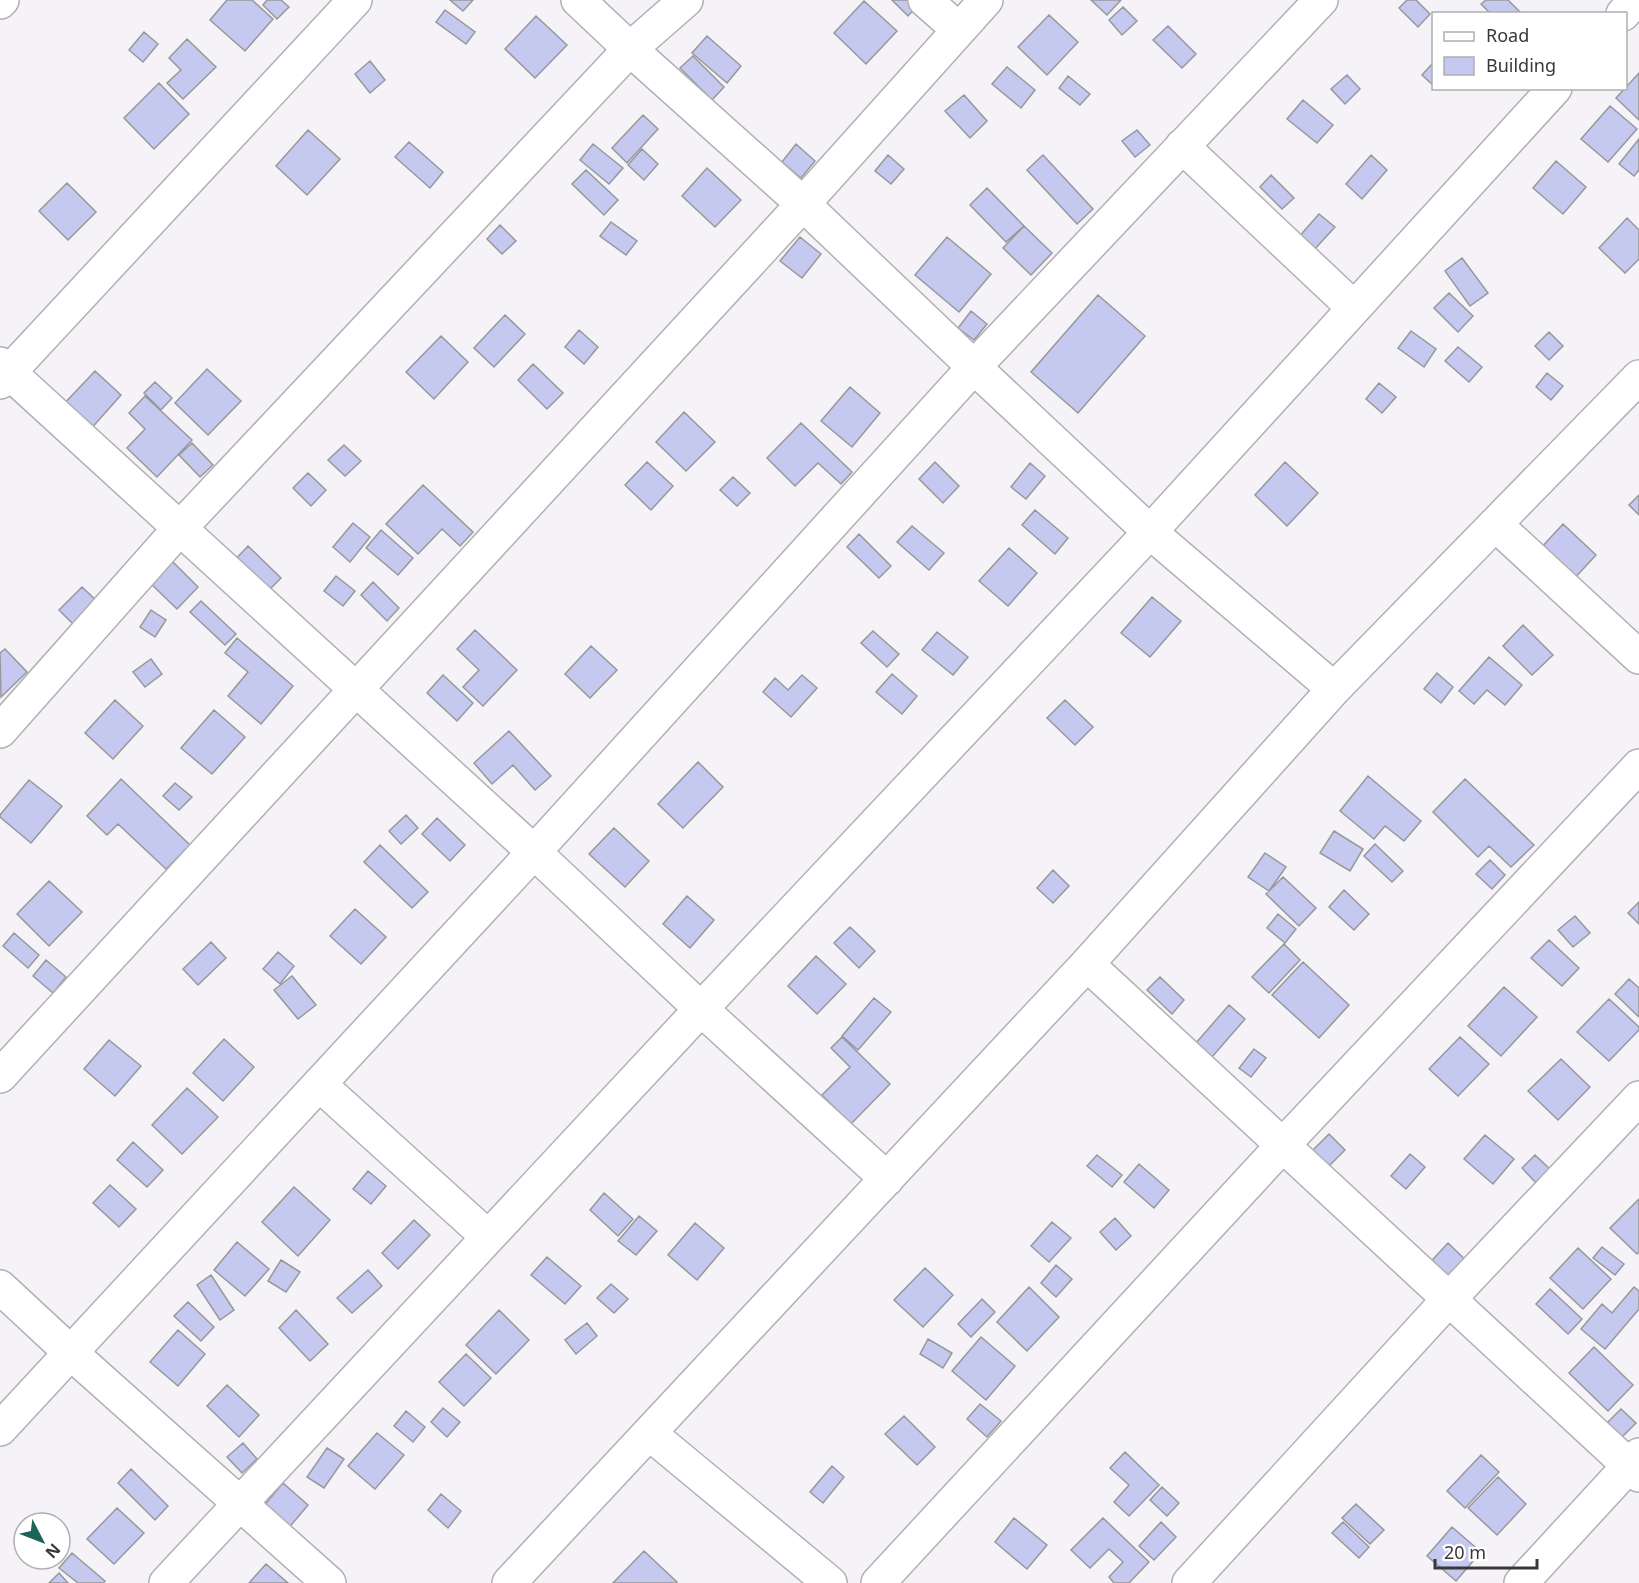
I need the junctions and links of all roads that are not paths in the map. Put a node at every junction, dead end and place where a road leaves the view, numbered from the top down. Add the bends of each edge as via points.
1 (355, 0) edge
2 (578, 0) edge
3 (686, 0) edge
4 (925, 0) edge
5 (986, 0) edge
6 (1320, 0) edge
7 (1635, 0) edge
8 (1625, 12) edge
9 (959, 30) junction
10 (630, 50) junction
11 (1553, 90) edge
12 (1182, 147) junction
13 (803, 204) junction
14 (1354, 308) junction
15 (974, 368) junction
16 (3, 373) edge
17 (1639, 377) edge
18 (1495, 524) junction
19 (180, 528) junction
20 (1150, 532) junction
21 (1639, 657) edge
22 (1334, 689) junction
23 (357, 690) junction
24 (0, 731) edge
25 (1639, 766) edge
26 (534, 852) junction
27 (1087, 964) junction
28 (701, 1009) junction
29 (0, 1076) edge
30 (320, 1084) junction
31 (1639, 1098) edge
32 (1283, 1146) junction
33 (888, 1179) junction
34 (489, 1237) junction
35 (0, 1287) edge
36 (1450, 1298) junction
37 (70, 1353) junction
38 (0, 1429) edge
39 (649, 1433) junction
40 (1636, 1465) edge
41 (240, 1503) junction
42 (166, 1583) edge
43 (329, 1583) edge
44 (509, 1583) edge
45 (830, 1583) edge
46 (878, 1583) edge
47 (1189, 1583) edge
48 (1521, 1583) edge

1 - 16 street
2 - 10 street
3 - 10 street
4 - 9 street
5 - 9 street
6 - 12 street
7 - 8 street
9 - 13 street
10 - 13 street
10 - 19 street
11 - 14 street
12 - 14 street
12 - 15 street
13 - 15 street
13 - 23 street
14 - 20 street
15 - 20 street
15 - 26 street
16 - 19 street
17 - 18 street
18 - 21 street
18 - 22 street
19 - 23 street
19 - 24 street
20 - 22 street
20 - 28 street
22 - 27 street
23 - 26 street
23 - 29 street
25 - 32 street
26 - 28 street
26 - 30 street
27 - 32 street
27 - 33 street
28 - 33 street
28 - 34 street
30 - 34 street
30 - 37 street
31 - 36 street
32 - 36 street
32 - 46 street
33 - 39 street
34 - 41 street
35 - 37 street
36 - 40 street
36 - 47 street
37 - 38 street
37 - 41 street
39 - 44 street
39 - 45 street
40 - 48 street
41 - 42 street
41 - 43 street

